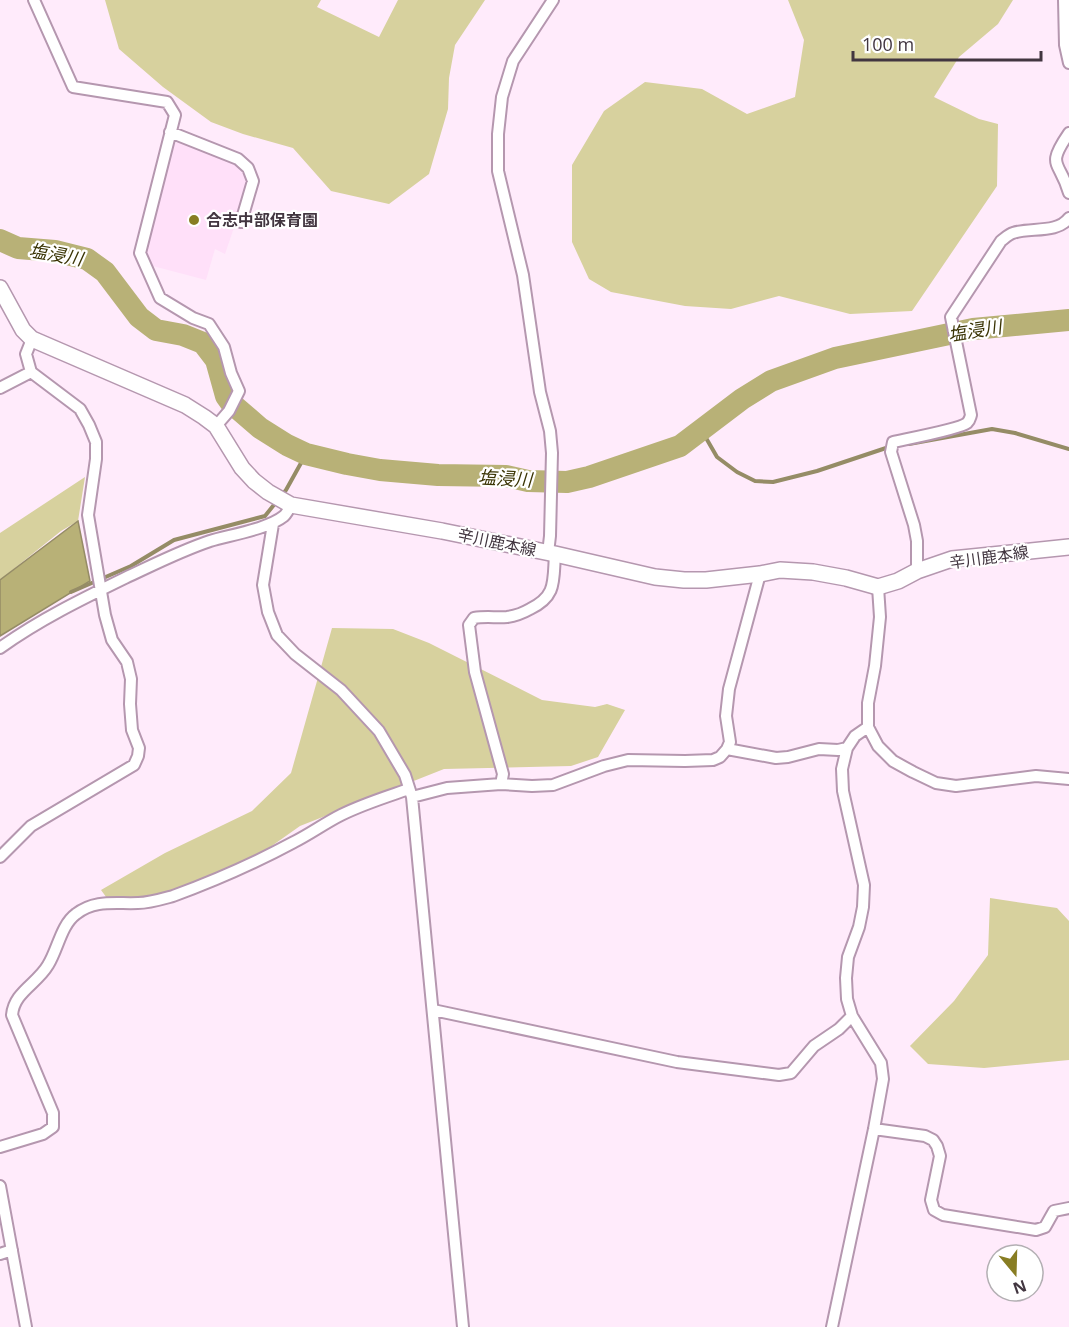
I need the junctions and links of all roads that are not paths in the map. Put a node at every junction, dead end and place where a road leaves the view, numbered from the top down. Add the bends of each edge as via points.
1 (34, 0) edge
2 (553, 0) edge
3 (1064, 0) edge
4 (1069, 63) edge
5 (170, 132) junction
6 (1069, 133) edge
7 (1069, 193) edge
8 (1069, 218) edge
9 (241, 222) dead end
10 (0, 288) edge
11 (32, 339) junction
12 (31, 372) junction
13 (0, 388) edge
14 (216, 426) junction
15 (289, 503) junction
16 (273, 524) junction
17 (1069, 547) edge
18 (552, 553) junction
19 (917, 571) junction
20 (760, 574) junction
21 (878, 587) junction
22 (101, 590) junction
23 (0, 648) edge
24 (868, 727) junction
25 (847, 748) junction
26 (727, 749) junction
27 (1069, 779) edge
28 (501, 784) junction
29 (410, 793) junction
30 (0, 857) edge
31 (433, 1010) junction
32 (852, 1016) junction
33 (874, 1129) junction
34 (0, 1148) edge
35 (0, 1186) edge
36 (1069, 1208) edge
37 (12, 1250) junction
38 (0, 1254) edge
39 (26, 1327) edge
40 (463, 1327) edge
41 (832, 1327) edge

1 - 5 street via 73,87 167,102 175,115
2 - 18 street via 513,61 502,97 498,134 498,171 523,275 540,392 550,431
3 - 4 street
5 - 9 street via 238,159 248,168 253,182
5 - 14 street via 140,253 160,298 209,324 224,347 239,391
6 - 7 street via 1055,158
8 - 19 street via 1054,228 1011,233 1001,241 951,317 971,415 969,422 893,441 891,452 917,541
10 - 11 main road
11 - 12 street via 26,354
11 - 14 main road, 辛川鹿本線 via 185,405
12 - 13 street
12 - 22 street via 80,409 96,442 88,515
14 - 15 main road, 辛川鹿本線 via 254,481
15 - 16 street via 286,515
15 - 18 main road, 辛川鹿本線
16 - 22 street via 207,542
16 - 29 street via 263,585 277,635 341,690 379,730 405,775
17 - 19 main road, 辛川鹿本線 via 969,556
18 - 20 main road, 辛川鹿本線 via 674,579
18 - 28 street via 553,583 541,604 508,617 474,618 469,625 475,672 503,774
19 - 21 main road, 辛川鹿本線
20 - 21 main road, 辛川鹿本線 via 780,570 813,572
20 - 26 street via 729,689
21 - 24 street via 880,617
22 - 23 street
22 - 30 street via 112,640 127,662 131,679 132,730 138,756 134,765 31,826
24 - 25 street
24 - 27 street via 893,762 936,783 956,786 1036,776
25 - 26 street via 776,758
25 - 32 street via 842,769 843,791 864,885 859,927 848,957
26 - 28 street via 713,760 628,760 554,785
28 - 29 street
29 - 31 street
29 - 34 street via 367,803 282,849 170,897 151,902 102,903 75,914 48,966 15,1000 12,1015 53,1113 53,1127
31 - 32 street via 677,1062 779,1075 791,1072 814,1046
31 - 40 street
32 - 33 street via 881,1063 883,1079
33 - 36 street via 933,1140 940,1156 931,1200 934,1210 943,1215 1036,1230 1045,1227 1054,1211
33 - 41 street
35 - 37 street
37 - 38 street
37 - 39 street

